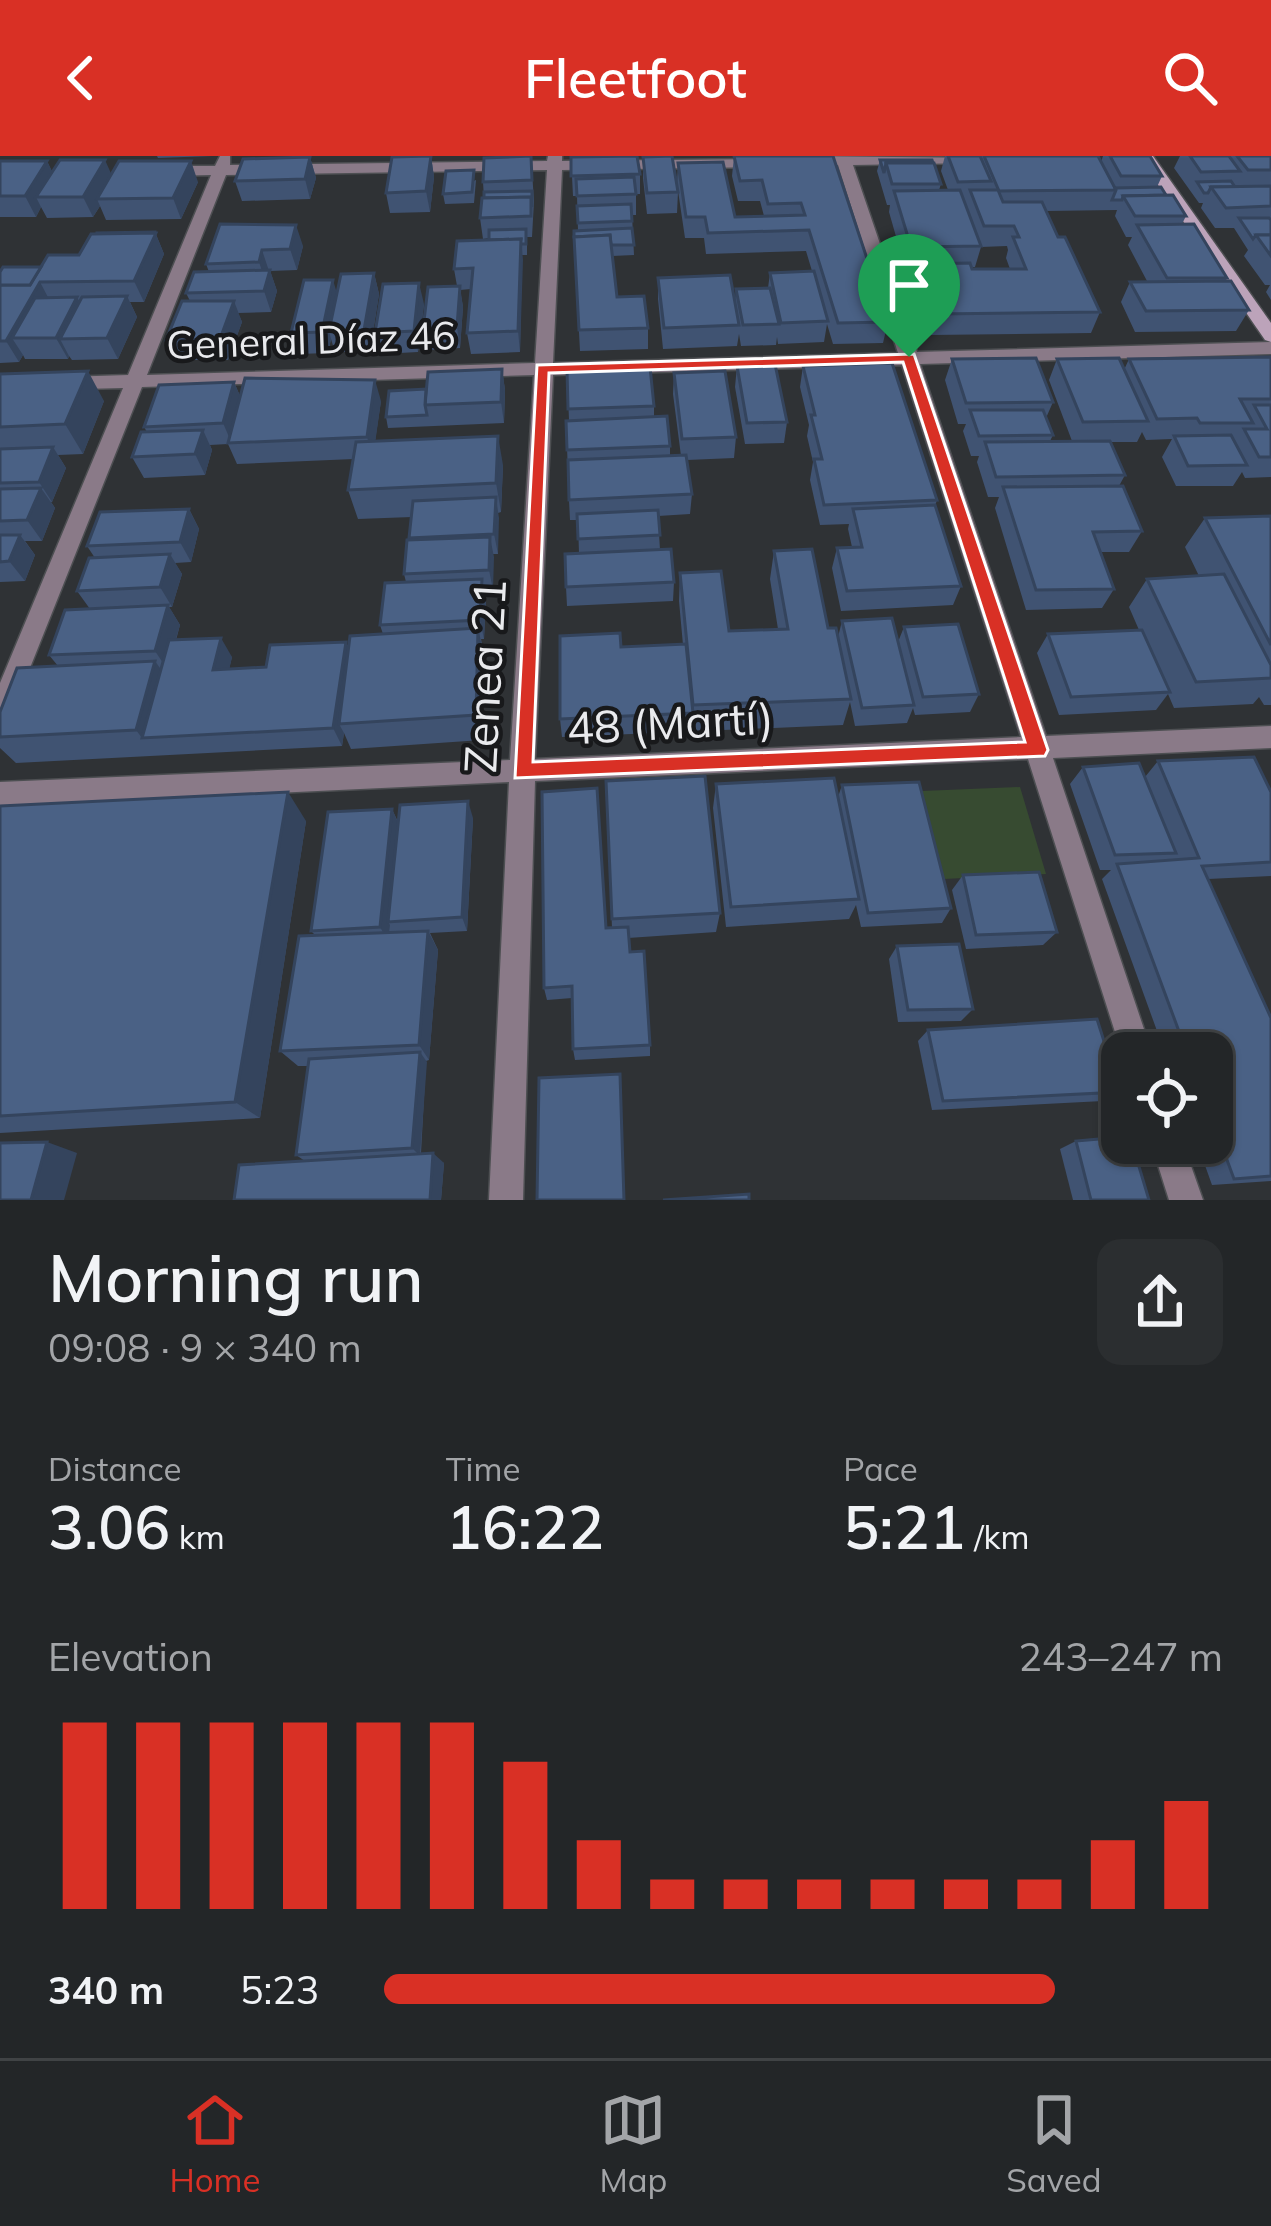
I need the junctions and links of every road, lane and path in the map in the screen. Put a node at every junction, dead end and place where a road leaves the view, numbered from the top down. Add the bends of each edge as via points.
1 (1145, 156) edge
2 (844, 158) edge
3 (998, 158) edge
4 (555, 160) edge
5 (223, 163) edge
6 (154, 171) edge
7 (1271, 336) edge
8 (1271, 347) edge
9 (909, 357) junction
10 (542, 369) junction
11 (136, 381) junction
12 (0, 385) edge
13 (0, 713) edge
14 (1271, 736) edge
15 (1038, 750) junction
16 (522, 772) junction
17 (0, 794) edge
18 (1130, 1032) edge
19 (1174, 1164) edge
20 (506, 1200) edge
21 (1186, 1200) edge

1 - 7 street
2 - 3 street
2 - 4 street
2 - 9 street
4 - 5 street
4 - 10 street, Zenea 21
5 - 6 street
5 - 11 street
8 - 9 street, General Díaz 46
9 - 10 street, General Díaz 46
9 - 15 street
10 - 11 street, General Díaz 46
10 - 16 street, Zenea 21
11 - 12 street, General Díaz 46
11 - 13 street
14 - 15 street, 48 (Martí)
15 - 16 street, 48 (Martí)
15 - 18 street
16 - 17 street, 48 (Martí)
16 - 20 street, Zenea 21
19 - 21 street

